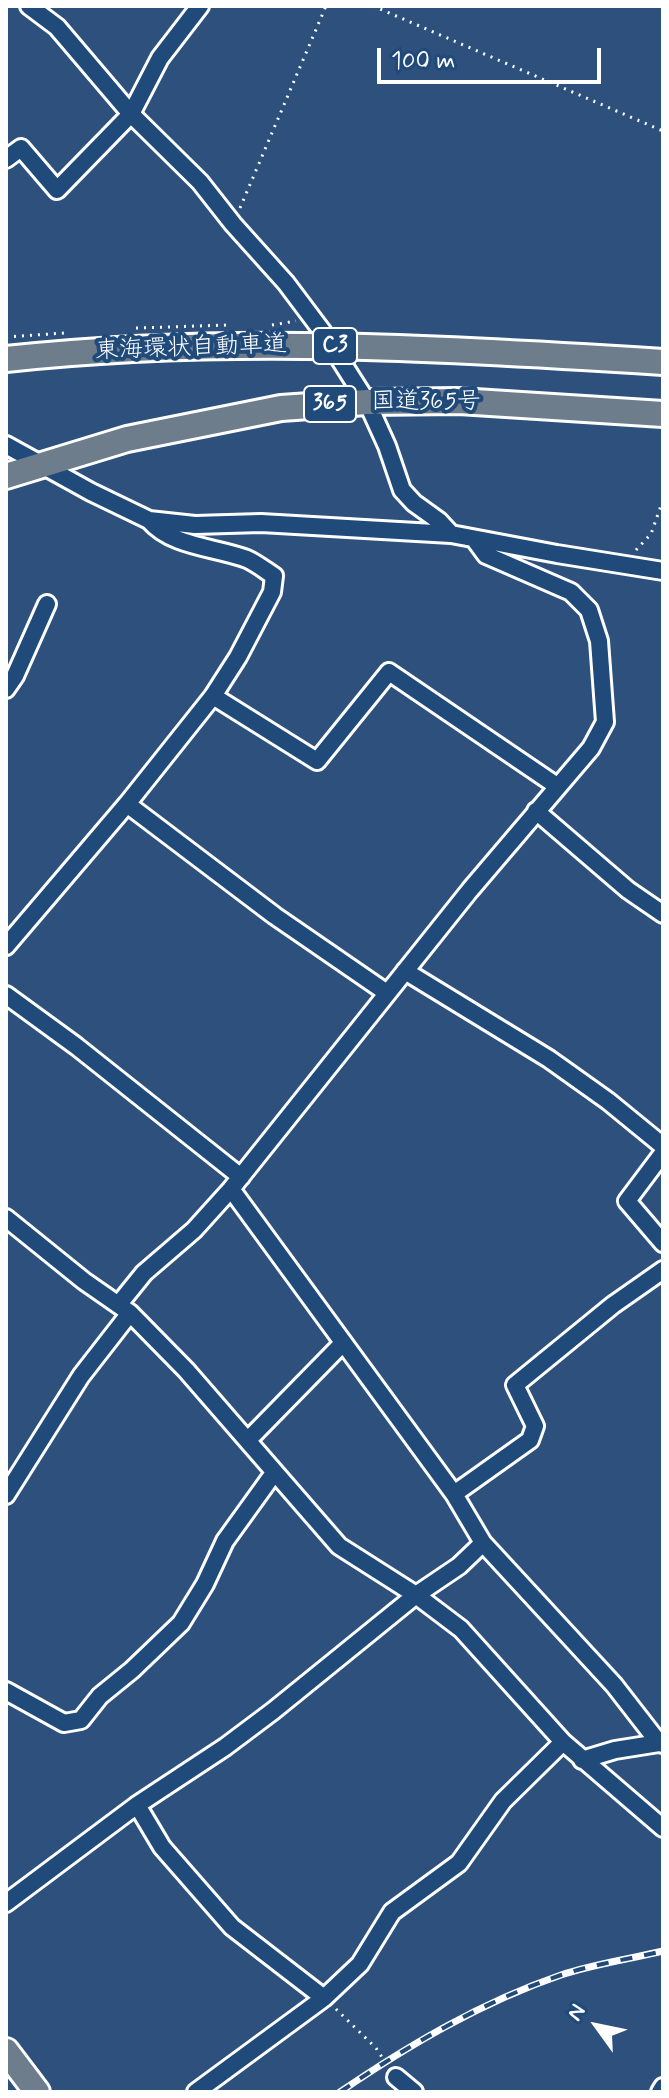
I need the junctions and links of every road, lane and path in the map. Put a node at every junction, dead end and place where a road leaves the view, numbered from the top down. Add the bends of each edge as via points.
1 (29, 6) edge
2 (200, 6) edge
3 (326, 6) edge
4 (373, 6) edge
5 (131, 114) junction
6 (663, 131) edge
7 (6, 159) edge
8 (233, 224) junction
9 (6, 359) edge
10 (663, 362) edge
11 (367, 402) junction
12 (663, 414) edge
13 (6, 445) edge
14 (42, 464) junction
15 (6, 476) edge
16 (663, 500) edge
17 (149, 520) junction
18 (451, 534) junction
19 (475, 540) junction
20 (634, 552) dead end
21 (663, 571) edge
22 (47, 604) dead end
23 (6, 689) edge
24 (213, 696) junction
25 (557, 786) junction
26 (127, 804) junction
27 (536, 811) junction
28 (663, 914) edge
29 (6, 946) edge
30 (405, 971) junction
31 (387, 993) junction
32 (6, 995) edge
33 (663, 1146) edge
34 (663, 1153) edge
35 (236, 1183) junction
36 (6, 1218) edge
37 (663, 1243) edge
38 (663, 1270) edge
39 (125, 1308) junction
40 (343, 1343) junction
41 (248, 1440) junction
42 (274, 1473) junction
43 (454, 1494) junction
44 (6, 1495) edge
45 (483, 1543) junction
46 (416, 1595) junction
47 (6, 1691) edge
48 (563, 1742) junction
49 (661, 1743) edge
50 (582, 1760) junction
51 (137, 1805) junction
52 (663, 1828) edge
53 (6, 1903) edge
54 (324, 1998) junction
55 (6, 2051) edge
56 (385, 2061) dead end
57 (396, 2077) dead end
58 (37, 2092) edge
59 (196, 2092) edge
60 (414, 2092) edge

1 - 5 street via 57,27
2 - 5 street via 160,58
3 - 8 path
4 - 6 path
5 - 7 street via 57,190 21,148
5 - 8 street via 200,182
8 - 11 street via 286,283
9 - 10 highway, 東海環状自動車道 / C3, bridge via 277,346
11 - 12 highway, 国道365号 / 365 via 459,401
11 - 14 highway, 国道365号 / 365 via 281,408 127,439
11 - 18 street via 402,490
13 - 14 street
14 - 15 highway, 国道365号 / 365
14 - 17 street
16 - 20 path via 651,534
17 - 18 street
17 - 24 street via 158,531 249,560 274,576 272,592
18 - 19 street
19 - 21 street
19 - 25 street via 486,555 571,592 589,610 599,641 605,722 591,748
22 - 23 street
24 - 25 street via 317,761 389,672
24 - 26 street
25 - 27 street
26 - 29 street
26 - 31 street
27 - 28 street
27 - 30 street
30 - 31 street
30 - 33 street via 549,1059
31 - 35 street
32 - 35 street via 76,1046
34 - 37 street via 627,1201
35 - 39 street via 194,1230 144,1273
35 - 40 street
36 - 39 street
38 - 43 street via 515,1385 535,1426 530,1440
39 - 41 street
39 - 44 street
40 - 41 street
40 - 43 street
41 - 42 street
42 - 46 street via 339,1546
42 - 47 street via 225,1541 181,1623 81,1720 64,1723
43 - 45 street
45 - 46 street
45 - 49 street
46 - 48 street via 461,1629
46 - 51 street via 273,1711
48 - 50 street
48 - 54 street via 503,1801 459,1863 392,1912 360,1964
49 - 50 street
50 - 52 street
51 - 53 street
51 - 54 street via 162,1847 232,1927
54 - 56 path
54 - 59 street
55 - 58 highway
57 - 60 street

